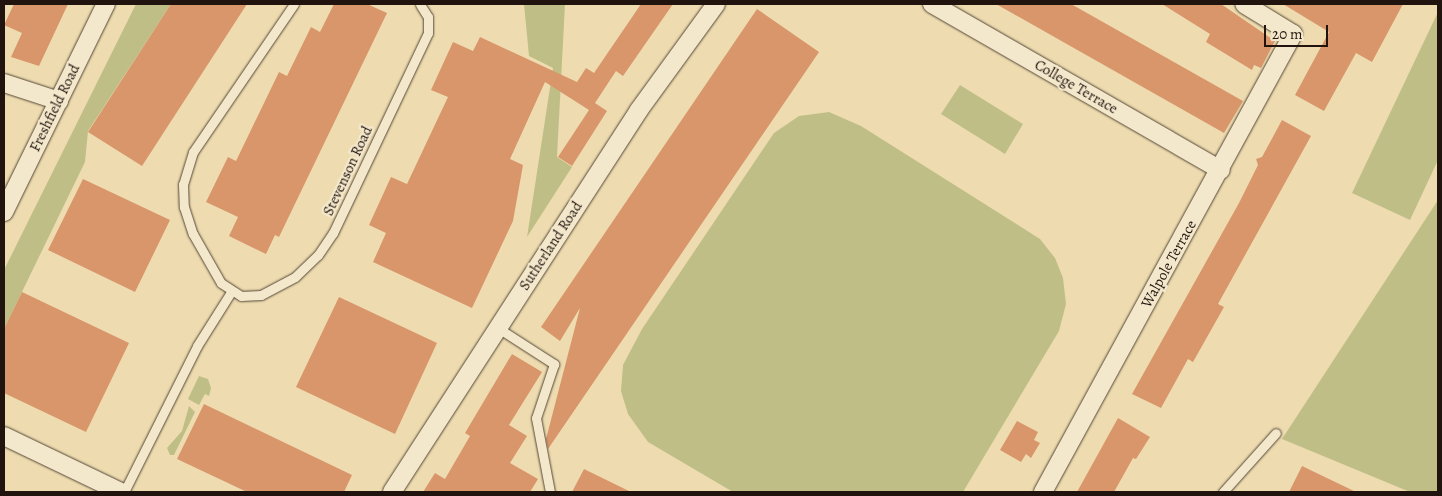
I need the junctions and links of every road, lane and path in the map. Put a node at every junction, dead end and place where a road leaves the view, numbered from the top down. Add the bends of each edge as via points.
1 (106, 4) edge
2 (294, 4) edge
3 (716, 4) edge
4 (932, 4) edge
5 (1244, 4) edge
6 (425, 5) edge
7 (4, 83) edge
8 (59, 101) junction
9 (1221, 170) junction
10 (4, 212) edge
11 (230, 292) junction
12 (498, 328) junction
13 (1276, 433) dead end
14 (4, 436) edge
15 (123, 492) edge
16 (392, 492) edge
17 (550, 492) edge
18 (1043, 492) edge
19 (1223, 492) edge

1 - 8 street, Freshfield Road
2 - 11 lane via 198,145 186,171 184,207 193,234 215,275
3 - 12 street, Sutherland Road via 640,110
4 - 9 street, College Terrace
5 - 9 street, Walpole Terrace via 1293,34
6 - 11 lane, Stevenson Road via 428,32 341,219 328,240 304,269 273,290 254,297
7 - 8 street
8 - 10 street, Freshfield Road
9 - 18 street, Walpole Terrace
11 - 15 lane via 197,346
12 - 16 street, Sutherland Road
12 - 17 lane via 554,364 536,418
13 - 19 lane
14 - 15 street

